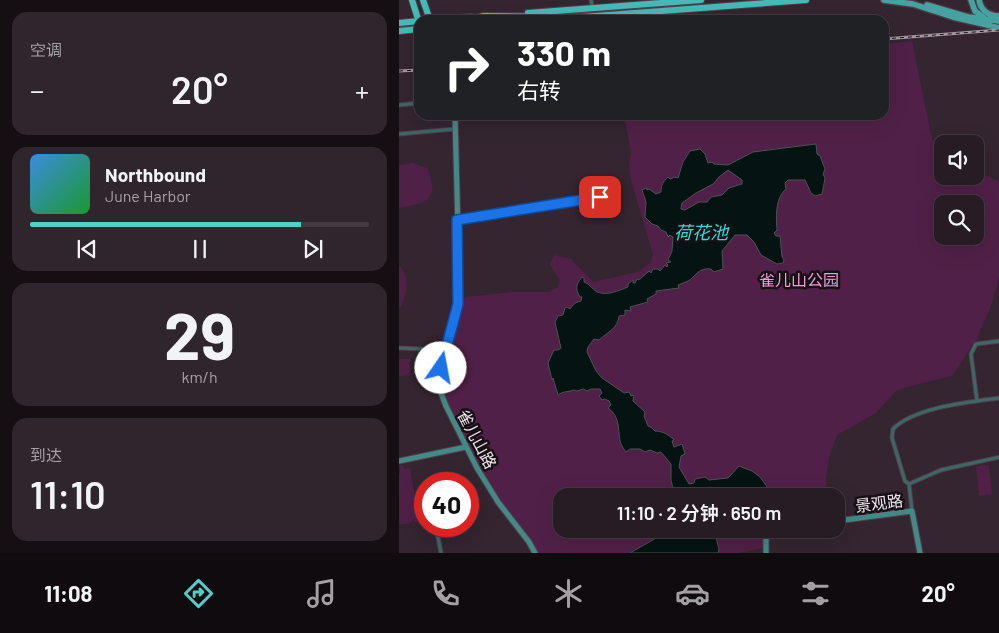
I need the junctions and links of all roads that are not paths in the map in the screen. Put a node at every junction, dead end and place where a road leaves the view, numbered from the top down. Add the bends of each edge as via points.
1 (412, 0) edge
2 (423, 0) edge
3 (591, 0) edge
4 (701, 0) edge
5 (807, 0) edge
6 (884, 0) edge
7 (889, 0) edge
8 (911, 0) edge
9 (971, 0) edge
10 (979, 0) edge
11 (791, 1) edge
12 (592, 8) junction
13 (417, 15) edge
14 (428, 15) edge
15 (516, 15) edge
16 (608, 15) edge
17 (999, 16) edge
18 (990, 20) junction
19 (999, 21) edge
20 (414, 22) edge
21 (399, 23) edge
22 (999, 28) edge
23 (414, 30) edge
24 (399, 31) edge
25 (414, 104) edge
26 (399, 105) edge
27 (455, 120) edge
28 (455, 129) junction
29 (399, 134) edge
30 (600, 197) dead end
31 (457, 220) junction
32 (999, 341) edge
33 (399, 348) edge
34 (445, 350) junction
35 (999, 398) edge
36 (977, 401) junction
37 (467, 447) junction
38 (999, 457) edge
39 (399, 461) edge
40 (909, 484) junction
41 (913, 511) junction
42 (845, 520) edge
43 (438, 537) edge
44 (766, 538) edge
45 (441, 553) edge
46 (535, 553) edge
47 (766, 553) edge
48 (920, 553) edge

1 - 13 highway
2 - 14 highway
3 - 12 street
4 - 12 highway
5 - 11 highway
6 - 7 main road
7 - 22 main road
8 - 18 main road
9 - 18 main road via 978,14
10 - 17 main road via 985,12
11 - 16 highway
12 - 15 highway
18 - 19 main road
20 - 21 highway
23 - 24 highway
25 - 26 street
27 - 28 street, 雀儿山路
28 - 29 street
28 - 31 street, 雀儿山路
30 - 31 street
31 - 34 street, 雀儿山路 via 458,304
32 - 36 street via 973,347 971,354
33 - 34 street
34 - 37 street, 雀儿山路 via 438,385
35 - 36 street
36 - 40 street via 930,410 893,429 892,438 905,481
37 - 39 street
37 - 46 street, 雀儿山路 via 499,502
38 - 40 street via 941,470
40 - 41 street
41 - 42 street, 景观路
41 - 48 street, 景观路
43 - 45 street
44 - 47 street

